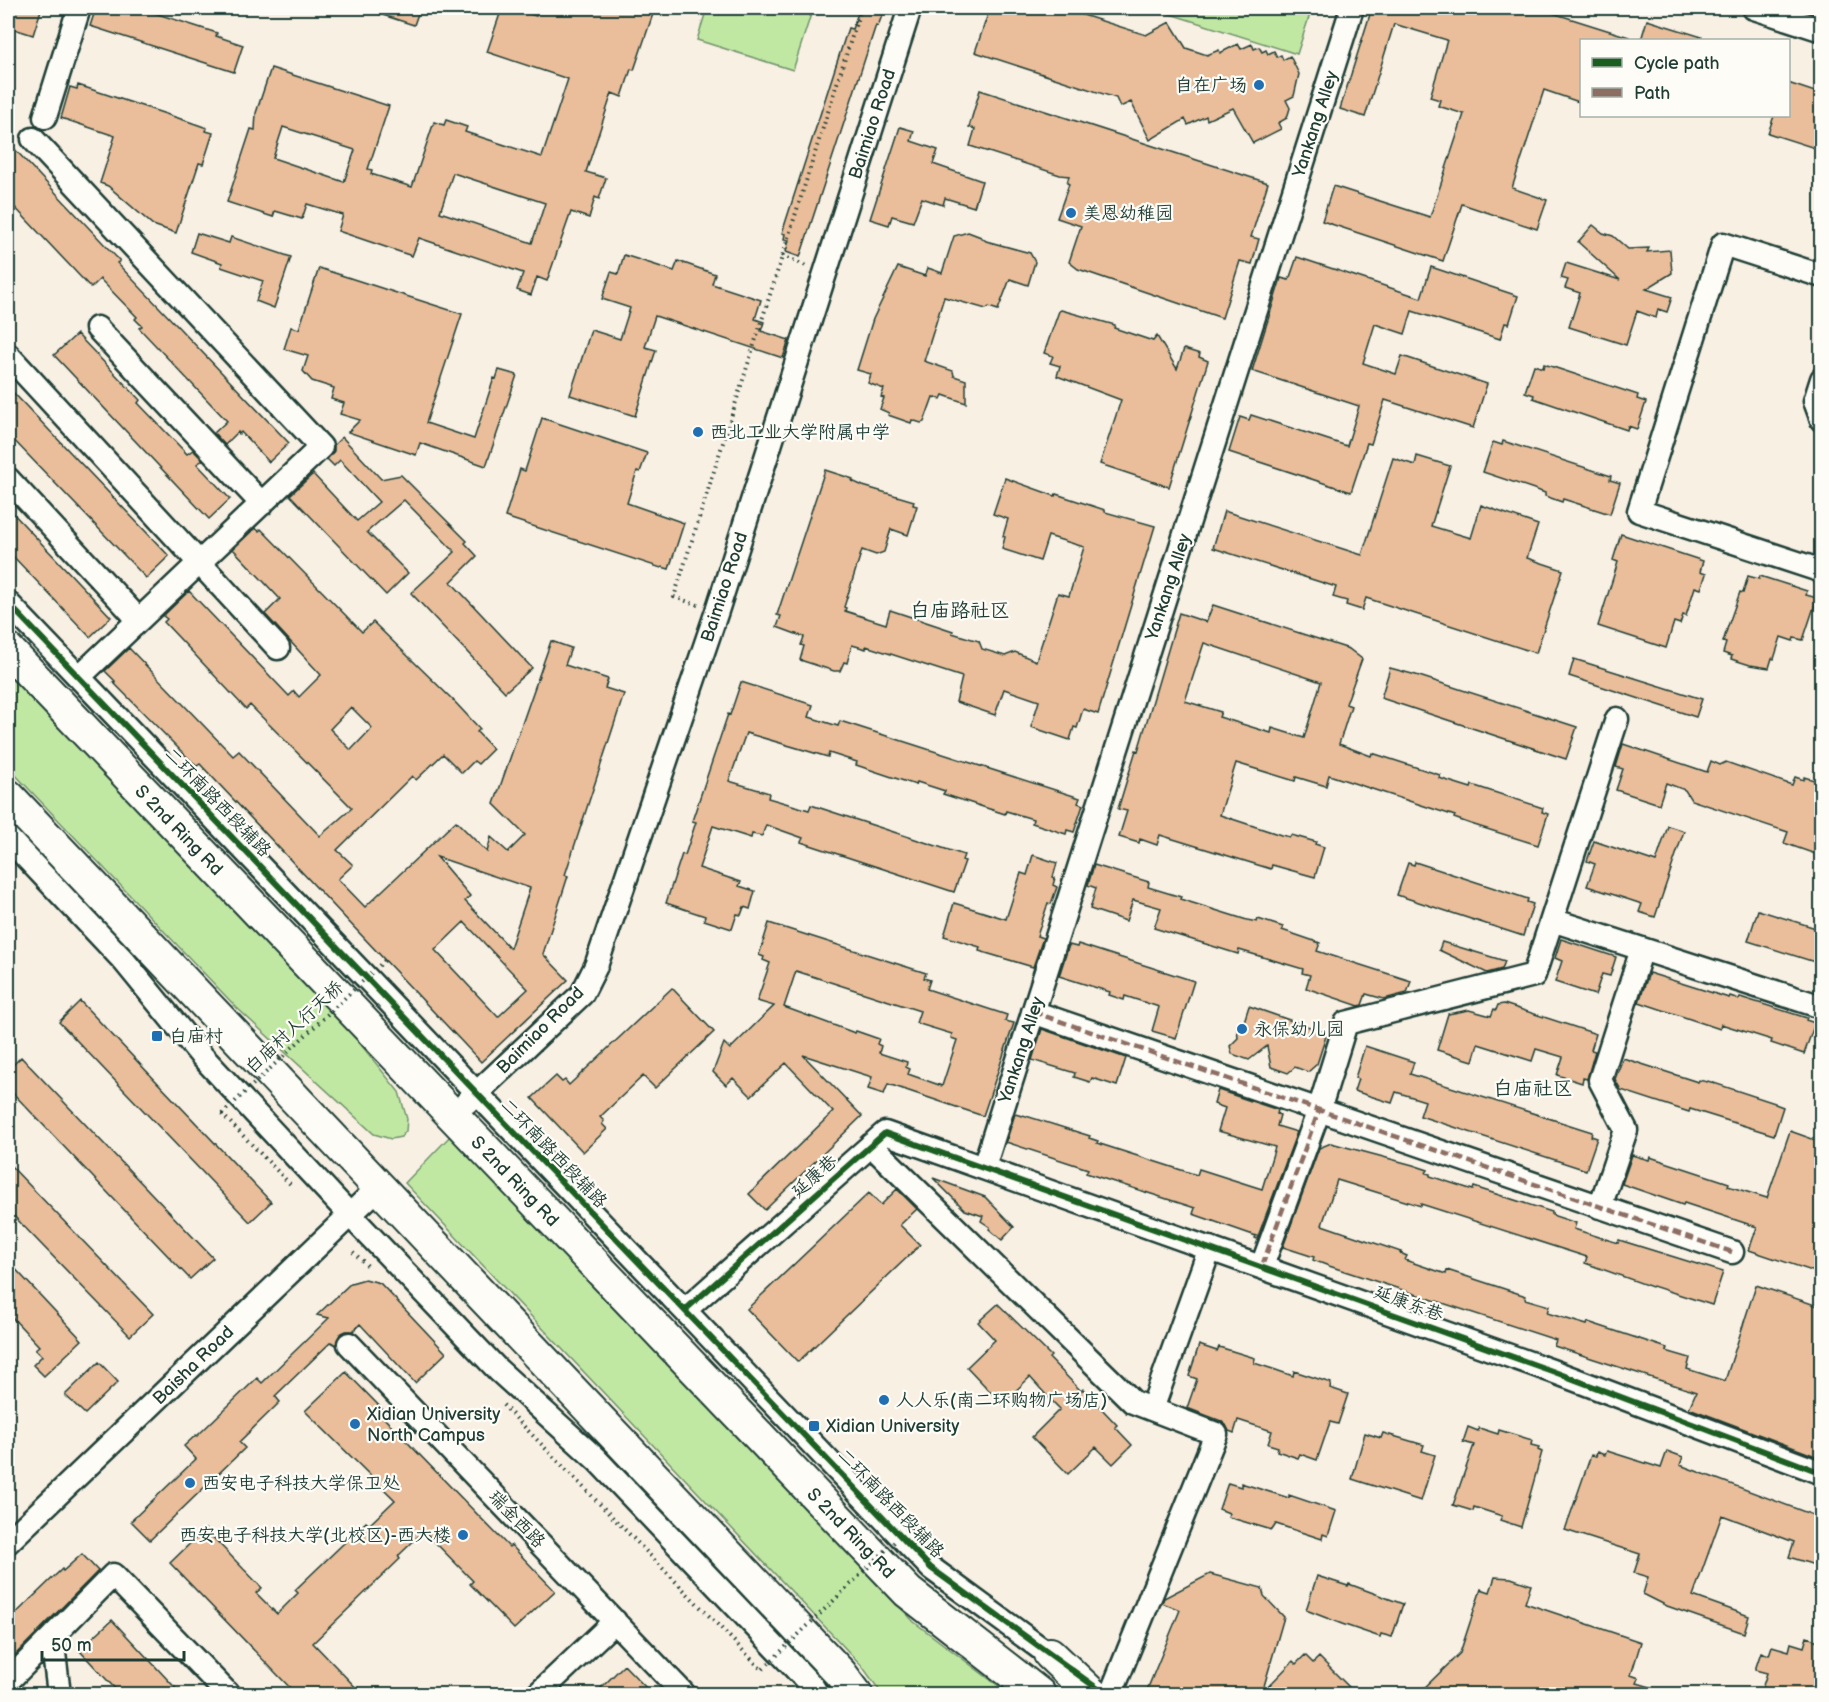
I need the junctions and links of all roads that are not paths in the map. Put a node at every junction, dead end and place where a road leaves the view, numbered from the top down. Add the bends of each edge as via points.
1 (79, 8) edge
2 (909, 8) edge
3 (1352, 8) edge
4 (1754, 8) edge
5 (1821, 30) edge
6 (45, 117) dead end
7 (33, 139) dead end
8 (1821, 276) edge
9 (97, 327) dead end
10 (8, 355) edge
11 (1821, 379) edge
12 (1821, 420) edge
13 (8, 479) edge
14 (262, 504) junction
15 (199, 563) junction
16 (1821, 571) edge
17 (8, 603) edge
18 (140, 620) junction
19 (278, 648) dead end
20 (8, 650) edge
21 (79, 677) junction
22 (1617, 719) dead end
23 (8, 796) edge
24 (8, 838) edge
25 (1551, 920) junction
26 (1642, 949) junction
27 (1821, 1007) edge
28 (1033, 1012) junction
29 (476, 1093) junction
30 (1319, 1110) junction
31 (452, 1116) junction
32 (871, 1145) junction
33 (984, 1167) junction
34 (378, 1188) junction
35 (1600, 1207) junction
36 (350, 1215) junction
37 (1210, 1248) junction
38 (1732, 1252) dead end
39 (1262, 1266) junction
40 (685, 1310) junction
41 (349, 1344) dead end
42 (1152, 1409) junction
43 (1821, 1473) edge
44 (8, 1542) edge
45 (615, 1621) junction
46 (52, 1637) junction
47 (1050, 1654) junction
48 (1010, 1672) junction
49 (8, 1681) edge
50 (59, 1695) edge
51 (228, 1695) edge
52 (538, 1695) edge
53 (684, 1695) edge
54 (817, 1695) edge
55 (856, 1695) edge
56 (1039, 1695) edge
57 (1048, 1695) edge
58 (1092, 1695) edge
59 (1105, 1695) edge
60 (1111, 1695) edge

1 - 6 street
2 - 29 street, Baimiao Road via 717,611 596,966 582,994
3 - 28 street, Yankang Alley
4 - 5 street
7 - 14 street via 321,447
8 - 16 street via 1723,244 1640,511
9 - 14 street
10 - 15 street
11 - 12 street via 1815,400
13 - 18 street
14 - 15 street
15 - 18 street
15 - 19 street
17 - 21 street, 二环南路西段辅路
18 - 21 street
20 - 31 highway, S 2nd Ring Rd
21 - 29 street, 二环南路西段辅路
22 - 25 street
23 - 34 highway
24 - 36 street via 124,961 200,1054
25 - 26 street
25 - 30 street via 1534,975 1346,1023
26 - 27 street
26 - 35 street via 1600,1080 1626,1130
28 - 30 street
28 - 33 street, Yankang Alley
29 - 31 street, Baimiao Road
29 - 40 street, 二环南路西段辅路
30 - 35 street
30 - 39 street
31 - 48 highway, S 2nd Ring Rd via 908,1592
32 - 33 street, 延康巷 via 885,1133
32 - 40 street, 延康巷
32 - 42 street via 1133,1402
33 - 37 street, 延康东巷
34 - 36 street, Baisha Road
34 - 55 highway via 842,1674
35 - 38 street
36 - 44 street, Baisha Road
36 - 54 street via 498,1370 596,1459
37 - 39 street, 延康东巷
37 - 42 street
39 - 43 street, 延康东巷
40 - 47 street, 二环南路西段辅路 via 931,1568
41 - 45 street, 瑞金西路
42 - 60 street via 1216,1434
45 - 52 street
45 - 53 street, 瑞金西路
46 - 49 street
46 - 50 street
46 - 51 street via 113,1575
47 - 58 highway
47 - 59 street, 二环南路西段辅路
48 - 56 highway, S 2nd Ring Rd
48 - 57 highway

